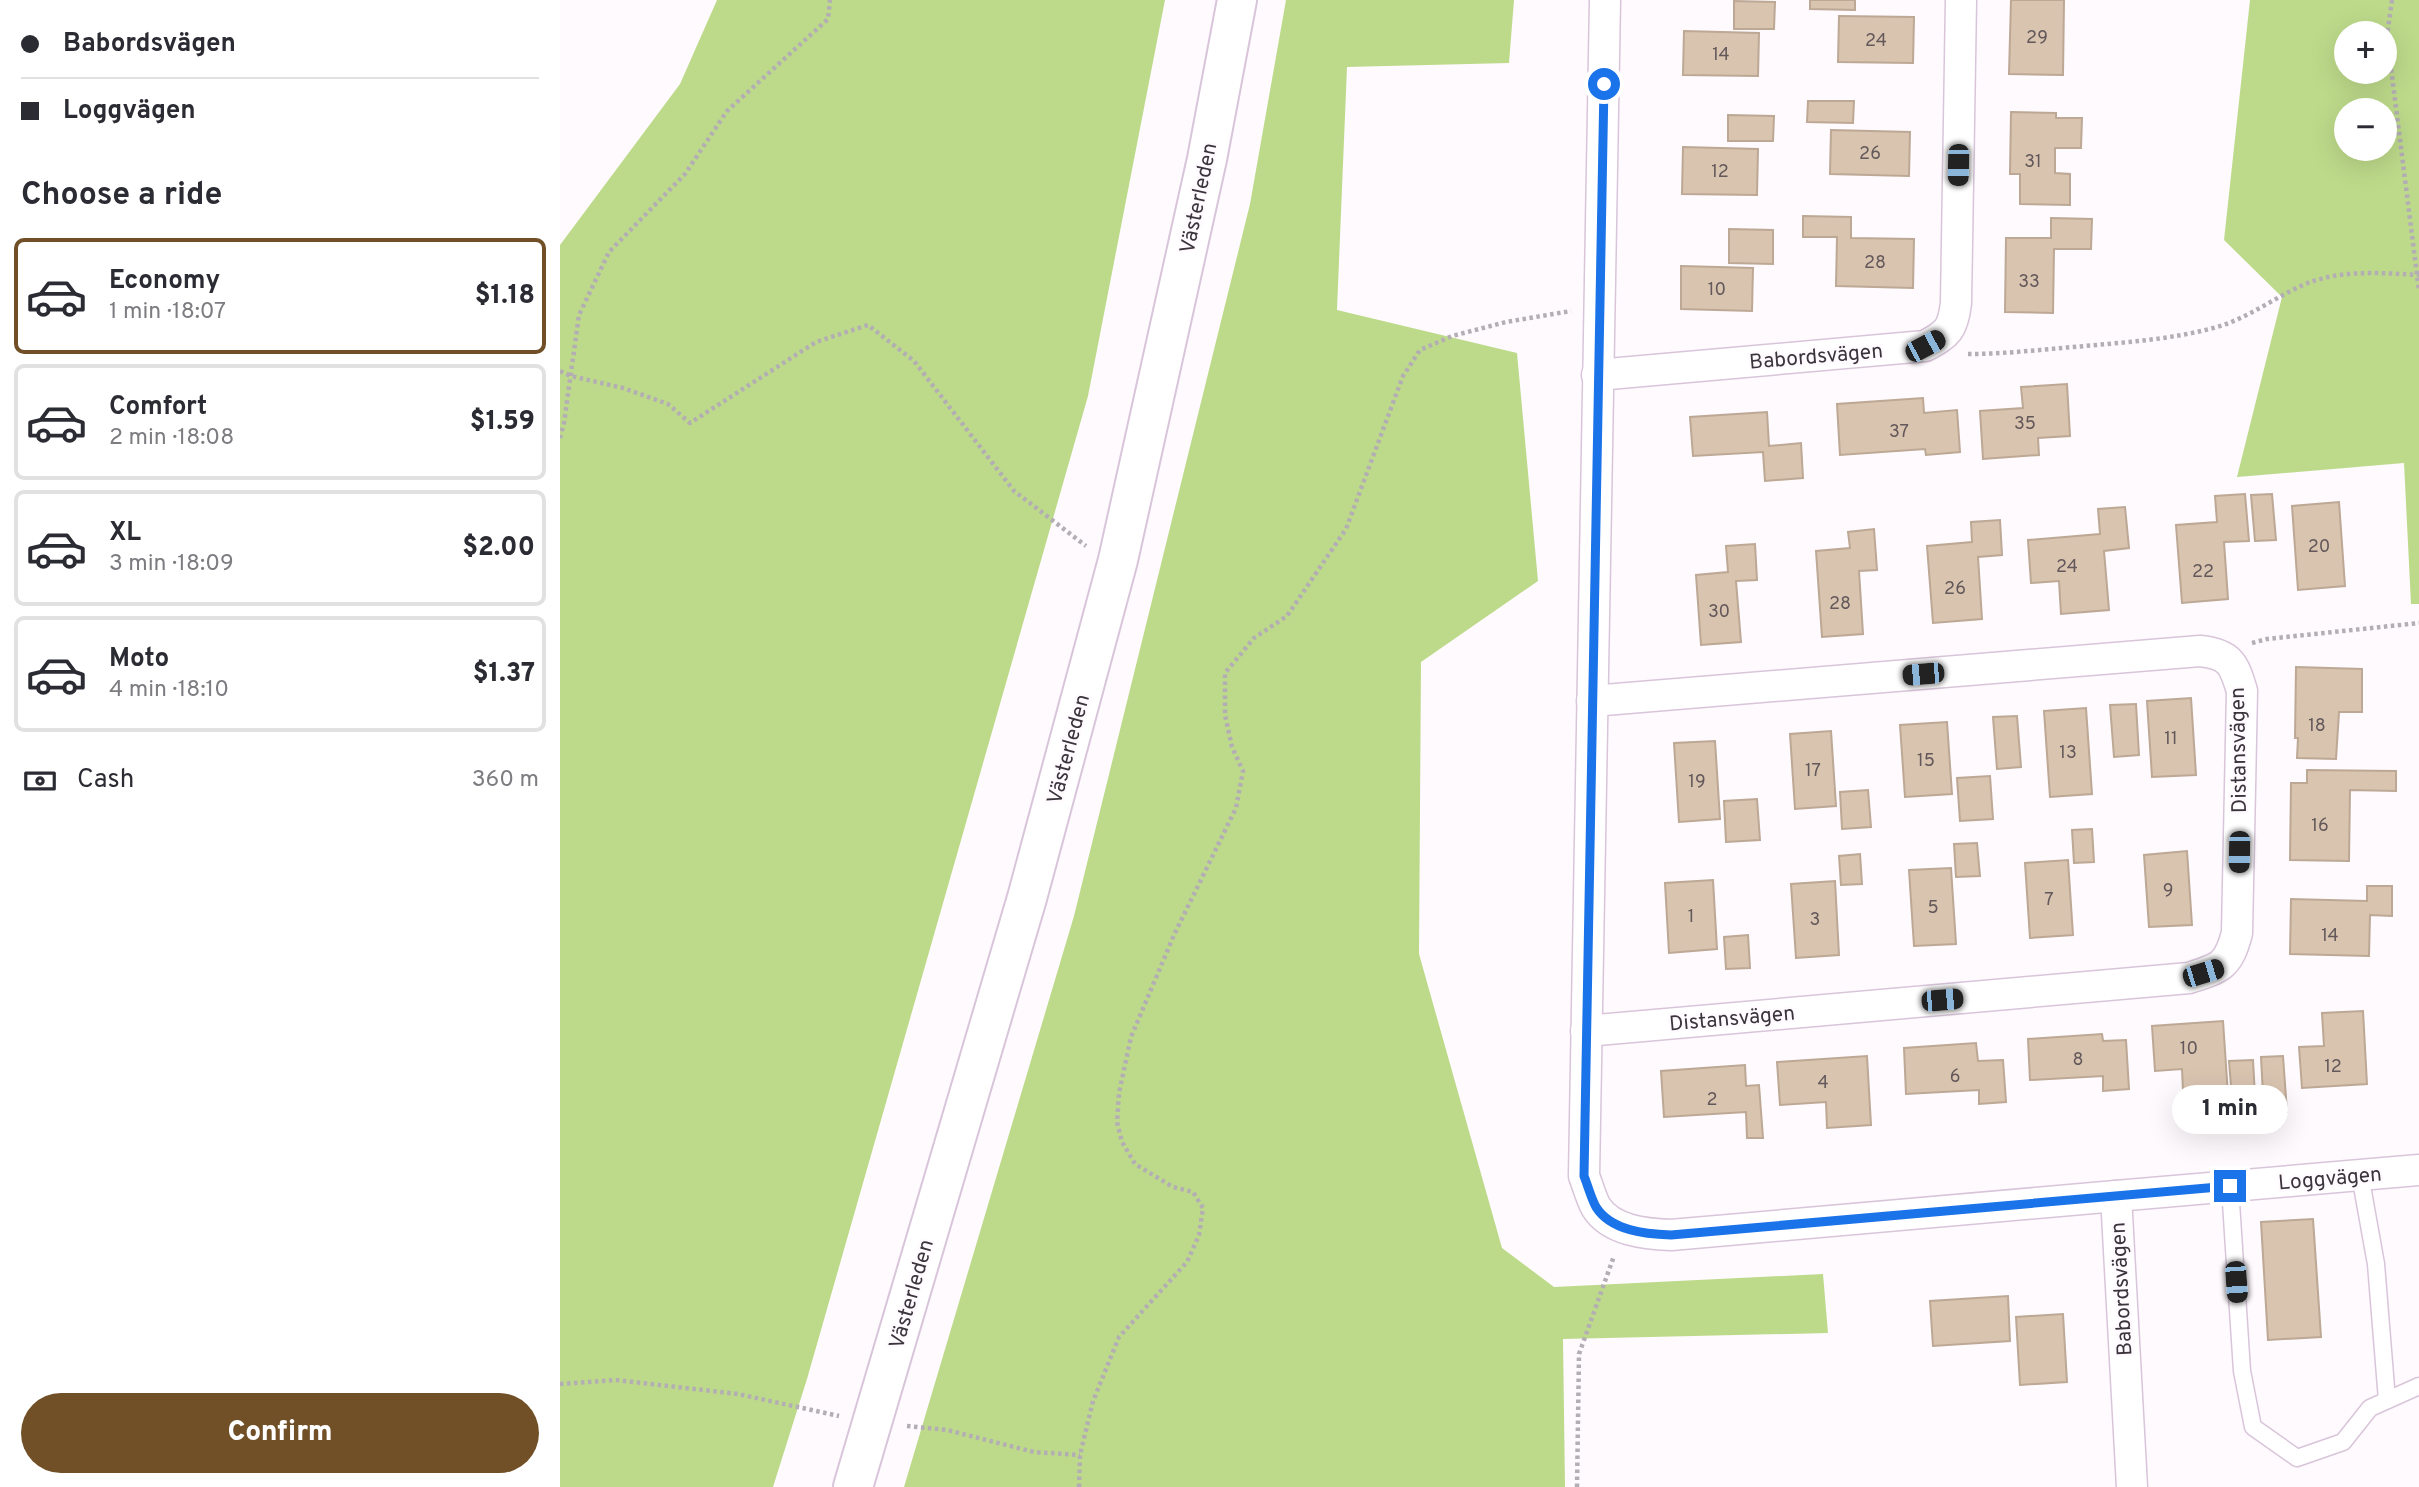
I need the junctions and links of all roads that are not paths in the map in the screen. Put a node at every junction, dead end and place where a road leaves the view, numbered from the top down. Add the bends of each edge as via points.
1 (1237, 0) edge
2 (1605, 0) edge
3 (1961, 0) edge
4 (1598, 375) junction
5 (1592, 701) junction
6 (1586, 1031) junction
7 (2419, 1170) edge
8 (2360, 1175) junction
9 (2230, 1186) junction
10 (2116, 1196) junction
11 (2419, 1386) edge
12 (2387, 1400) junction
13 (853, 1487) edge
14 (2132, 1487) edge

1 - 13 street, Västerleden via 1204,173 1118,560 1027,898
2 - 4 street, Babordsvägen
3 - 4 street, Babordsvägen via 1954,318 1946,335 1925,346
4 - 5 street, Babordsvägen
5 - 6 street, Babordsvägen
5 - 6 street, Distansvägen via 2200,651 2217,652 2234,665 2242,691 2237,933 2233,949 2218,969 2189,978
6 - 10 street, Babordsvägen via 1584,1176 1597,1208 1616,1224 1642,1234
7 - 8 street, Loggvägen
8 - 9 street, Loggvägen
8 - 12 lane via 2376,1264
9 - 10 street, Loggvägen
9 - 12 lane via 2242,1371 2252,1427 2297,1458 2343,1442 2370,1408
10 - 14 street, Babordsvägen
11 - 12 lane

